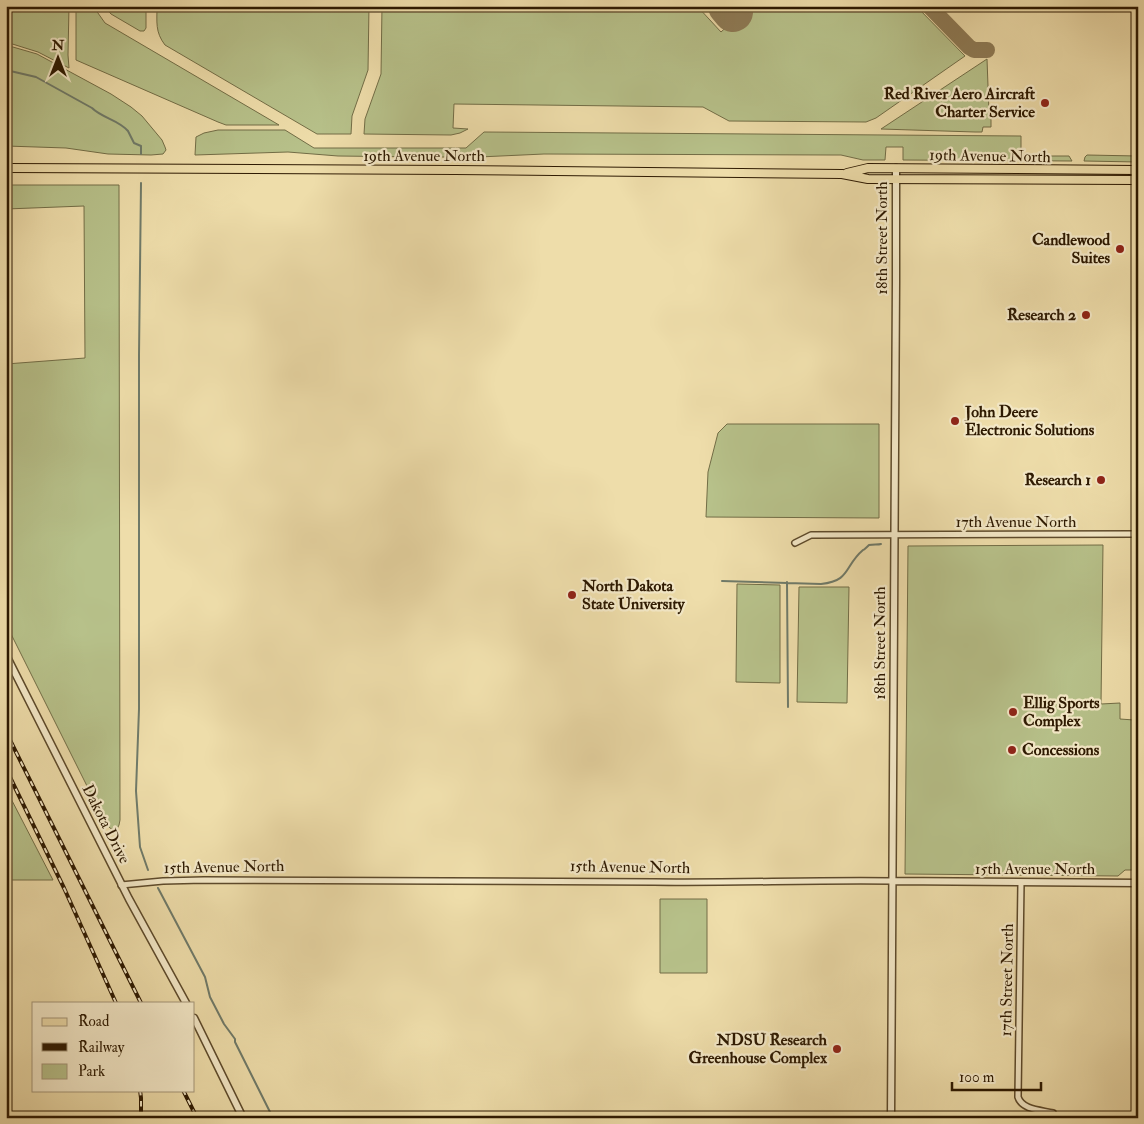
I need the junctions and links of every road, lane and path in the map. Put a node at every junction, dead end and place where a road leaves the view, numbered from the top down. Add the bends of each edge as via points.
1 (6, 168) edge
2 (896, 168) junction
3 (1138, 170) edge
4 (842, 174) junction
5 (896, 179) junction
6 (1138, 180) edge
7 (894, 534) junction
8 (1138, 534) edge
9 (795, 543) dead end
10 (6, 655) edge
11 (892, 881) junction
12 (1021, 882) junction
13 (1138, 883) edge
14 (121, 885) junction
15 (185, 1002) edge
16 (195, 1020) edge
17 (1053, 1113) dead end
18 (243, 1118) edge
19 (891, 1118) edge

1 - 4 main road, 19th Avenue North
2 - 3 main road, 19th Avenue North
2 - 4 main road, 19th Avenue North via 868,168
2 - 5 street, 18th Street North
4 - 5 main road, 19th Avenue North via 868,179
5 - 6 main road, 19th Avenue North
5 - 7 street, 18th Street North
7 - 8 street, 17th Avenue North
7 - 9 street, 17th Avenue North via 811,535
7 - 11 street, 18th Street North
10 - 14 street, Dakota Drive
11 - 12 street, 15th Avenue North
11 - 14 street, 15th Avenue North via 204,880
11 - 19 street, 18th Street North
12 - 13 street, 15th Avenue North
12 - 17 street, 17th Street North via 1018,1097 1024,1106
14 - 15 street, Dakota Drive
16 - 18 street

